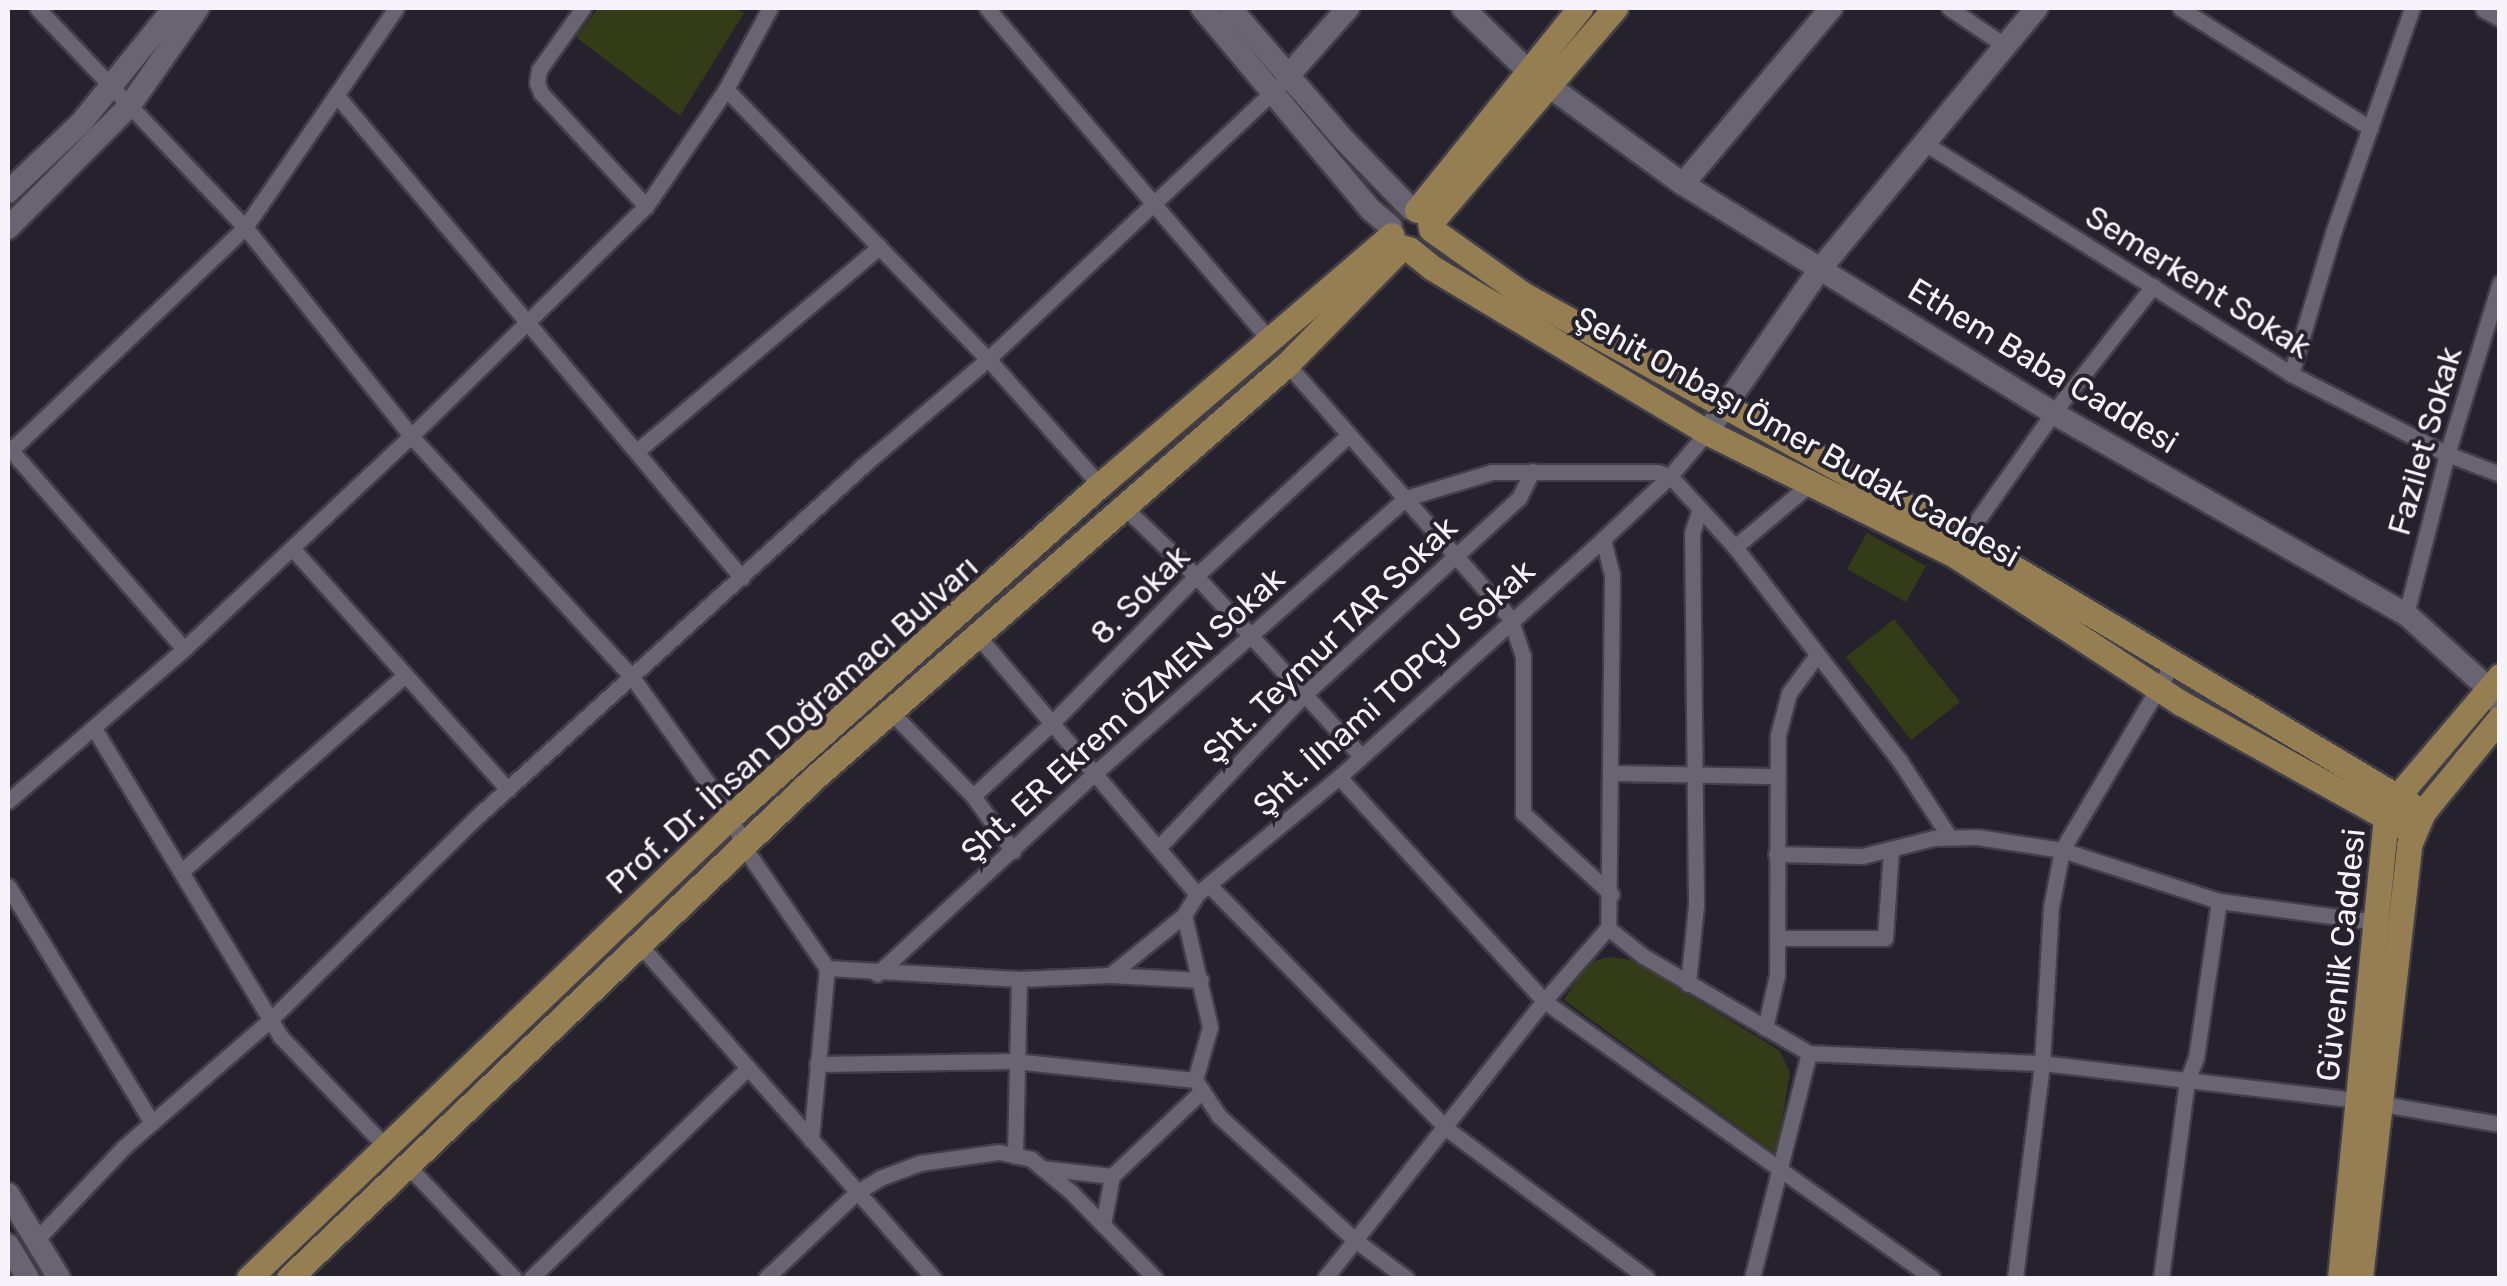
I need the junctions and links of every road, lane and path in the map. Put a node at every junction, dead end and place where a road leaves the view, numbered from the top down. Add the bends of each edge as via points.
1 (37, 8) edge
2 (174, 8) edge
3 (198, 8) edge
4 (396, 8) edge
5 (583, 8) edge
6 (770, 8) edge
7 (987, 8) edge
8 (1202, 8) edge
9 (1230, 8) edge
10 (1348, 8) edge
11 (1463, 8) edge
12 (1580, 8) edge
13 (1616, 8) edge
14 (1831, 8) edge
15 (1949, 8) edge
16 (2037, 8) edge
17 (2180, 8) edge
18 (2412, 8) edge
19 (2487, 8) edge
20 (2500, 15) edge
21 (2004, 45) junction
22 (1527, 70) junction
23 (1280, 84) junction
24 (1548, 86) junction
25 (112, 87) junction
26 (726, 89) junction
27 (338, 97) junction
28 (130, 105) junction
29 (2370, 128) junction
30 (1926, 144) junction
31 (1683, 184) junction
32 (8, 192) edge
33 (646, 206) junction
34 (1154, 206) junction
35 (1422, 218) junction
36 (245, 226) junction
37 (8, 228) edge
38 (1399, 240) junction
39 (880, 247) junction
40 (1820, 269) junction
41 (2500, 284) edge
42 (2153, 286) junction
43 (528, 321) junction
44 (1268, 338) junction
45 (988, 359) junction
46 (1287, 364) junction
47 (2291, 374) junction
48 (1727, 405) junction
49 (2053, 413) junction
50 (1707, 432) junction
51 (1349, 435) junction
52 (411, 436) junction
53 (8, 450) edge
54 (636, 451) junction
55 (2447, 454) junction
56 (1532, 471) junction
57 (2500, 474) edge
58 (1670, 476) junction
59 (1811, 483) junction
60 (1100, 486) junction
61 (1406, 498) junction
62 (1122, 505) junction
63 (1700, 508) junction
64 (1602, 539) junction
65 (1734, 546) junction
66 (1959, 546) junction
67 (292, 548) junction
68 (1456, 558) junction
69 (1196, 576) junction
70 (742, 578) junction
71 (2406, 614) junction
72 (1510, 618) junction
73 (978, 636) junction
74 (1250, 636) junction
75 (184, 649) junction
76 (1817, 655) junction
77 (2174, 661) junction
78 (405, 675) junction
79 (632, 676) junction
80 (2158, 689) junction
81 (2496, 689) edge
82 (1304, 694) junction
83 (889, 710) junction
84 (2500, 718) edge
85 (1052, 723) junction
86 (95, 730) junction
87 (1361, 756) junction
88 (1612, 773) junction
89 (1094, 774) junction
90 (1696, 776) junction
91 (1776, 776) junction
92 (1339, 777) junction
93 (508, 790) junction
94 (973, 796) junction
95 (8, 801) edge
96 (2392, 808) junction
97 (731, 816) junction
98 (2418, 822) junction
99 (1949, 836) junction
100 (743, 846) junction
101 (1160, 846) junction
102 (2062, 850) junction
103 (1013, 851) junction
104 (1890, 851) junction
105 (1776, 854) junction
106 (183, 870) junction
107 (8, 886) edge
108 (1204, 890) junction
109 (1611, 894) junction
110 (2220, 901) junction
111 (1184, 915) junction
112 (2376, 922) junction
113 (1608, 928) junction
114 (1777, 938) junction
115 (639, 944) junction
116 (828, 968) junction
117 (877, 974) junction
118 (1110, 975) junction
119 (1019, 979) junction
120 (1201, 980) junction
121 (1688, 984) junction
122 (1544, 1001) junction
123 (269, 1021) junction
124 (1765, 1028) junction
125 (1808, 1053) junction
126 (1014, 1061) junction
127 (2042, 1063) junction
128 (817, 1064) junction
129 (748, 1068) junction
130 (2186, 1081) junction
131 (1198, 1086) junction
132 (2370, 1103) junction
133 (152, 1124) junction
134 (2500, 1124) edge
135 (1447, 1129) junction
136 (811, 1140) junction
137 (385, 1146) junction
138 (1015, 1156) junction
139 (406, 1164) junction
140 (1041, 1168) junction
141 (1779, 1171) junction
142 (1112, 1176) junction
143 (857, 1192) junction
144 (8, 1194) edge
145 (1103, 1225) junction
146 (36, 1240) junction
147 (1356, 1240) junction
148 (59, 1278) edge
149 (249, 1278) edge
150 (289, 1278) edge
151 (514, 1278) edge
152 (531, 1278) edge
153 (766, 1278) edge
154 (933, 1278) edge
155 (1155, 1278) edge
156 (1325, 1278) edge
157 (1406, 1278) edge
158 (1647, 1278) edge
159 (1752, 1278) edge
160 (1932, 1278) edge
161 (2015, 1278) edge
162 (2162, 1278) edge
163 (2340, 1278) edge
164 (2360, 1278) edge

1 - 25 street
2 - 25 street
3 - 28 street
4 - 27 street
5 - 33 street via 536,82
6 - 26 street
7 - 34 street
8 - 23 street
9 - 23 street
10 - 23 street
11 - 22 street
12 - 22 main road
13 - 24 main road
14 - 31 street
15 - 21 street
16 - 21 street
17 - 29 street
18 - 29 street
19 - 20 street
21 - 30 street
22 - 35 main road
23 - 34 street
23 - 35 street
23 - 38 street
24 - 31 street, Ethem Baba Caddesi
24 - 35 main road
25 - 28 street
25 - 32 street
26 - 33 street
26 - 39 street
27 - 36 street
27 - 43 street
28 - 36 street
28 - 37 street
29 - 47 street
30 - 40 street
30 - 42 street, Semerkent Sokak
31 - 40 street, Ethem Baba Caddesi
33 - 43 street
34 - 44 street
34 - 45 street
35 - 38 main road via 1396,216
35 - 38 main road via 1424,244
35 - 48 main road, Şehit Onbaşı Ömer Budak Caddesi via 1524,295
36 - 52 street
36 - 53 street
38 - 44 main road, Prof. Dr. İhsan Doğramacı Bulvarı
38 - 46 main road, Prof. Dr. İhsan Doğramacı Bulvarı
38 - 50 main road, Şehit Onbaşı Ömer Budak Caddesi via 1431,266
39 - 45 street
39 - 54 street
40 - 48 street
40 - 49 street, Ethem Baba Caddesi
41 - 55 street, Fazilet Sokak
42 - 47 street, Semerkent Sokak
42 - 49 street
43 - 52 street
43 - 54 street
44 - 60 main road, Prof. Dr. İhsan Doğramacı Bulvarı
45 - 60 street
45 - 70 street
46 - 51 street
46 - 62 main road, Prof. Dr. İhsan Doğramacı Bulvarı
47 - 55 street, Semerkent Sokak
48 - 50 street
48 - 66 main road, Şehit Onbaşı Ömer Budak Caddesi
49 - 66 street
49 - 71 street, Ethem Baba Caddesi
50 - 58 street, Şht. İlhami TOPÇU Sokak
50 - 59 main road, Şehit Onbaşı Ömer Budak Caddesi
51 - 61 street
51 - 69 street, 8. Sokak
52 - 67 street
52 - 79 street
53 - 75 street
54 - 70 street
55 - 57 street, Semerkent Sokak
55 - 71 street, Fazilet Sokak
56 - 58 street
56 - 61 street via 1472,476
56 - 68 street, Şht. Teymur TAR Sokak via 1519,498
58 - 63 street
58 - 64 street, Şht. İlhami TOPÇU Sokak
59 - 65 street
59 - 66 main road, Şehit Onbaşı Ömer Budak Caddesi
60 - 62 street
60 - 97 main road, Prof. Dr. İhsan Doğramacı Bulvarı
61 - 68 street
61 - 74 street, Şht. ER Ekrem ÖZMEN Sokak
62 - 69 street
62 - 73 main road, Prof. Dr. İhsan Doğramacı Bulvarı
63 - 65 street
63 - 90 street via 1692,533
64 - 72 street, Şht. İlhami TOPÇU Sokak
64 - 88 street via 1612,574
65 - 76 street
66 - 77 main road, Şehit Onbaşı Ömer Budak Caddesi
66 - 80 main road, Şehit Onbaşı Ömer Budak Caddesi
67 - 75 street
67 - 78 street
68 - 72 street
68 - 82 street, Şht. Teymur TAR Sokak
69 - 74 street
69 - 85 street, 8. Sokak
70 - 79 street
71 - 81 street, Ethem Baba Caddesi
72 - 87 street, Şht. İlhami TOPÇU Sokak
72 - 109 street via 1523,656 1523,812
73 - 83 main road, Prof. Dr. İhsan Doğramacı Bulvarı
73 - 85 street
74 - 82 street
74 - 89 street, Şht. ER Ekrem ÖZMEN Sokak
75 - 86 street
76 - 91 street via 1782,712
76 - 99 street
77 - 80 street
77 - 96 main road, Şehit Onbaşı Ömer Budak Caddesi
78 - 93 street
78 - 106 street
79 - 93 street
79 - 97 street
80 - 96 main road, Şehit Onbaşı Ömer Budak Caddesi
80 - 102 street
81 - 96 main road, Güvenlik Caddesi
82 - 87 street
82 - 101 street, Şht. Teymur TAR Sokak
83 - 94 street
83 - 100 main road, Prof. Dr. İhsan Doğramacı Bulvarı
84 - 98 main road
85 - 89 street
85 - 94 street, 8. Sokak
86 - 95 street
86 - 106 street
87 - 92 street, Şht. İlhami TOPÇU Sokak
88 - 90 street
88 - 109 street
89 - 101 street
89 - 103 street, Şht. ER Ekrem ÖZMEN Sokak
90 - 91 street
90 - 121 street via 1695,944
91 - 105 street
92 - 108 street, Şht. İlhami TOPÇU Sokak
92 - 122 street
93 - 123 street
94 - 103 street
96 - 98 main road, Şehit Onbaşı Ömer Budak Caddesi
96 - 112 main road, Güvenlik Caddesi
97 - 100 street
97 - 137 main road, Prof. Dr. İhsan Doğramacı Bulvarı
98 - 132 main road, Güvenlik Caddesi
99 - 102 street
99 - 104 street
100 - 115 main road, Prof. Dr. İhsan Doğramacı Bulvarı
100 - 116 street
101 - 108 street
102 - 110 street
102 - 127 street via 2051,907
103 - 117 street, Şht. ER Ekrem ÖZMEN Sokak
104 - 105 street
104 - 114 street via 1884,938
105 - 114 street
106 - 123 street
107 - 133 street
108 - 111 street, Şht. İlhami TOPÇU Sokak
108 - 135 street
109 - 113 street
110 - 112 street
110 - 130 street via 2196,1058
111 - 118 street, Şht. İlhami TOPÇU Sokak
111 - 120 street
112 - 132 main road, Güvenlik Caddesi
113 - 121 street
113 - 122 street
114 - 124 street via 1776,991
115 - 129 street
115 - 139 main road, Prof. Dr. İhsan Doğramacı Bulvarı
116 - 117 street
116 - 128 street
117 - 119 street
118 - 119 street
118 - 120 street
119 - 126 street
120 - 131 street via 1210,1027
121 - 124 street
122 - 135 street
122 - 141 street
123 - 133 street
123 - 137 street
124 - 125 street
125 - 127 street
125 - 141 street
126 - 128 street
126 - 131 street
126 - 138 street
127 - 130 street
127 - 161 street
128 - 136 street
129 - 136 street
129 - 152 street
130 - 132 street
130 - 162 street
131 - 142 street
131 - 147 street via 1219,1116
132 - 134 street
132 - 163 main road, Güvenlik Caddesi
132 - 164 main road, Güvenlik Caddesi
133 - 146 street
135 - 147 street
135 - 158 street
136 - 143 street
137 - 149 main road, Prof. Dr. İhsan Doğramacı Bulvarı
138 - 140 street
138 - 143 street via 998,1152 920,1164
139 - 150 main road, Prof. Dr. İhsan Doğramacı Bulvarı
139 - 151 street
140 - 142 street
140 - 145 street
141 - 159 street
141 - 160 street
142 - 145 street
143 - 153 street
143 - 154 street
144 - 146 street
145 - 155 street
146 - 148 street
147 - 156 street
147 - 157 street

